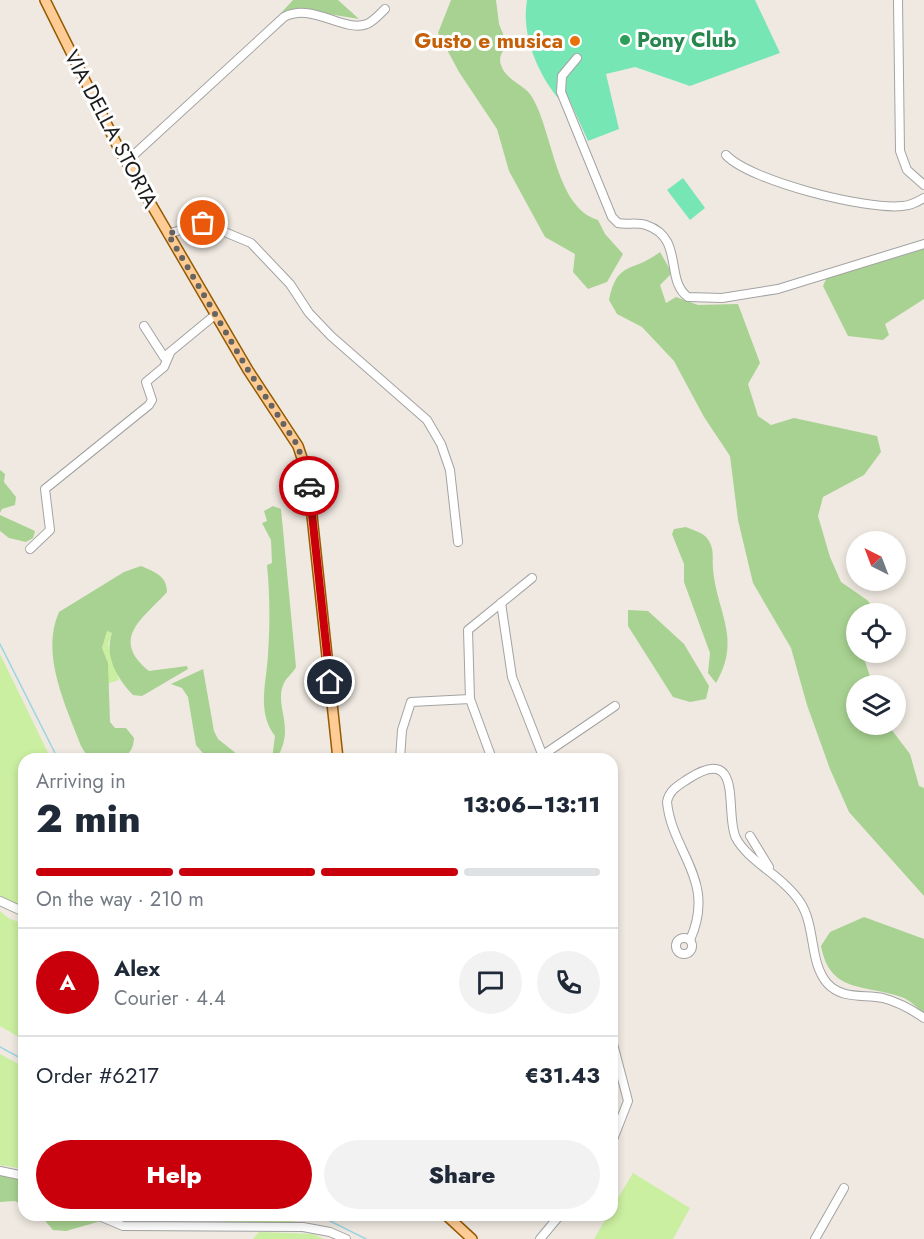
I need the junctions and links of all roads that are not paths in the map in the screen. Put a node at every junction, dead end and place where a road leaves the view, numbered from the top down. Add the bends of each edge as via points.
1 (45, 0) edge
2 (898, 0) edge
3 (385, 9) dead end
4 (577, 58) dead end
5 (203, 87) dead end
6 (183, 109) junction
7 (726, 155) dead end
8 (126, 162) junction
9 (924, 185) edge
10 (924, 198) edge
11 (211, 214) dead end
12 (191, 225) junction
13 (168, 234) junction
14 (924, 244) edge
15 (215, 315) junction
16 (144, 326) dead end
17 (170, 353) junction
18 (458, 542) dead end
19 (30, 549) dead end
20 (532, 578) dead end
21 (501, 603) junction
22 (470, 699) junction
23 (615, 706) dead end
24 (337, 753) edge
25 (400, 753) edge
26 (490, 753) edge
27 (541, 753) edge
28 (549, 753) edge
29 (750, 836) dead end
30 (771, 870) junction
31 (0, 901) edge
32 (18, 909) edge
33 (690, 940) dead end
34 (924, 1018) edge
35 (618, 1063) edge
36 (618, 1127) edge
37 (0, 1171) edge
38 (18, 1175) edge
39 (844, 1188) dead end
40 (111, 1221) edge
41 (452, 1221) edge
42 (555, 1221) edge
43 (346, 1239) edge
44 (472, 1239) edge
45 (540, 1239) edge
46 (815, 1239) edge

1 - 8 main road, VIA DELLA STORTA
2 - 9 street via 900,154 909,172
3 - 6 street via 361,25 315,14 288,15
4 - 14 street via 562,76 561,92 616,222 644,225 662,235 670,246 686,296 737,297 789,286
5 - 6 street
6 - 8 street
7 - 10 street via 739,166 764,177 850,200 901,207
8 - 13 main road, VIA DELLA STORTA
11 - 12 street
12 - 13 street
12 - 18 street via 208,224 252,243 331,336 427,420 450,470
13 - 15 main road, VIA DELLA STORTA
15 - 17 street
15 - 24 main road, VIA DELLA STORTA via 298,446 305,467
16 - 17 street via 161,354 164,357
17 - 19 street via 164,367 146,382 152,400 149,405 45,489 50,530
20 - 21 street
21 - 22 street via 468,630
21 - 27 street via 512,677
22 - 25 street via 411,702 402,730
22 - 26 street
23 - 28 street
29 - 30 street
30 - 33 street via 744,849 735,836 731,786 723,775 702,771 674,789 668,796 668,805 692,868 698,896 698,915
30 - 34 street via 805,910 820,972 831,986 846,994 893,1001
31 - 32 street
35 - 36 street via 628,1101
37 - 38 street
39 - 46 street
40 - 43 street via 123,1226 303,1227
41 - 44 main road
42 - 45 street

